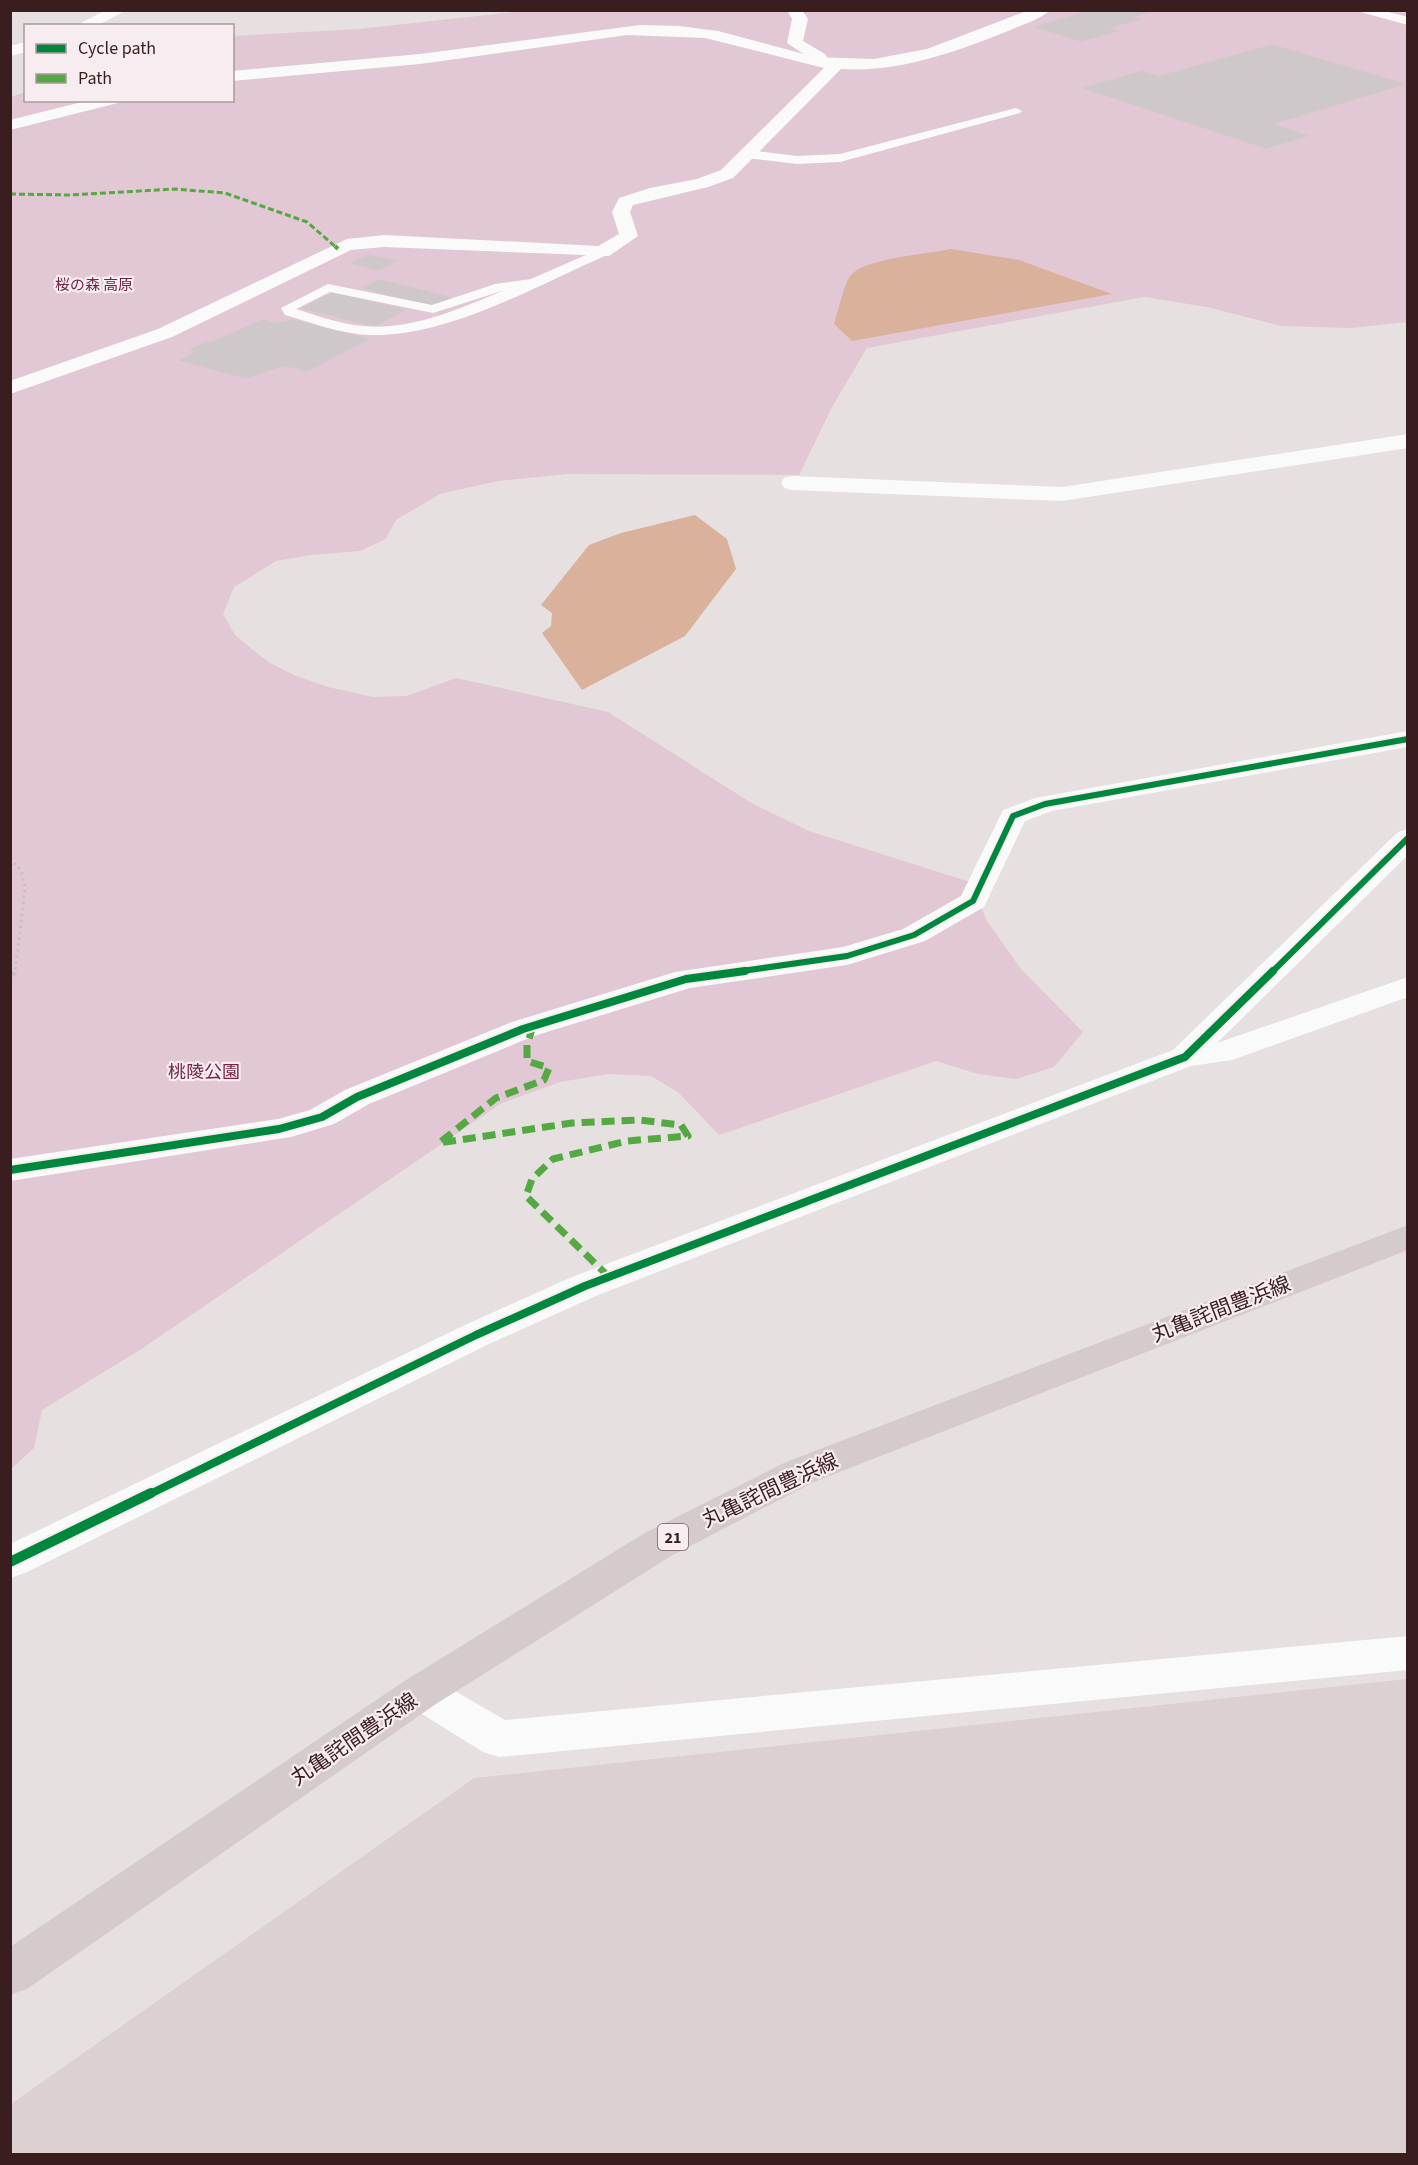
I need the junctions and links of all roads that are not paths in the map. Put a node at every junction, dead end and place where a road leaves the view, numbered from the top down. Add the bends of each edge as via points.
1 (794, 10) edge
2 (1043, 10) edge
3 (1360, 10) edge
4 (113, 11) edge
5 (1407, 21) edge
6 (86, 24) edge
7 (817, 62) junction
8 (837, 64) junction
9 (234, 76) edge
10 (104, 102) edge
11 (1016, 111) dead end
12 (10, 125) edge
13 (747, 154) junction
14 (602, 252) junction
15 (529, 282) junction
16 (10, 388) edge
17 (1407, 441) edge
18 (792, 483) dead end
19 (1407, 739) edge
20 (1407, 838) edge
21 (1407, 986) edge
22 (1185, 1057) junction
23 (10, 1170) edge
24 (1407, 1237) edge
25 (10, 1562) edge
26 (1407, 1653) edge
27 (421, 1692) junction
28 (10, 1974) edge

1 - 7 street via 800,20 795,43 819,57
2 - 8 street via 1001,29 918,56 880,64
3 - 5 street
4 - 6 street
7 - 8 street
7 - 9 street via 729,38 661,29 627,30 420,59
8 - 13 street
10 - 12 street
11 - 13 lane via 840,158 797,160
13 - 14 street via 727,174 713,181 625,202 621,213 629,236
14 - 15 lane
14 - 16 street via 363,242 333,251 165,333
15 - 15 lane via 444,316 387,330 355,329 290,312 288,308 328,288 433,309 500,287
17 - 18 street via 1062,494
19 - 23 street via 1045,804 1013,816 973,901 914,935 847,956 686,979 523,1029 357,1097 322,1117 279,1129
20 - 22 street
21 - 22 street via 1221,1053
22 - 25 street via 585,1286
24 - 27 main road, 丸亀詫間豊浜線 / 21 via 800,1472 657,1545
26 - 27 street via 499,1739
27 - 28 main road, 丸亀詫間豊浜線 / 21

